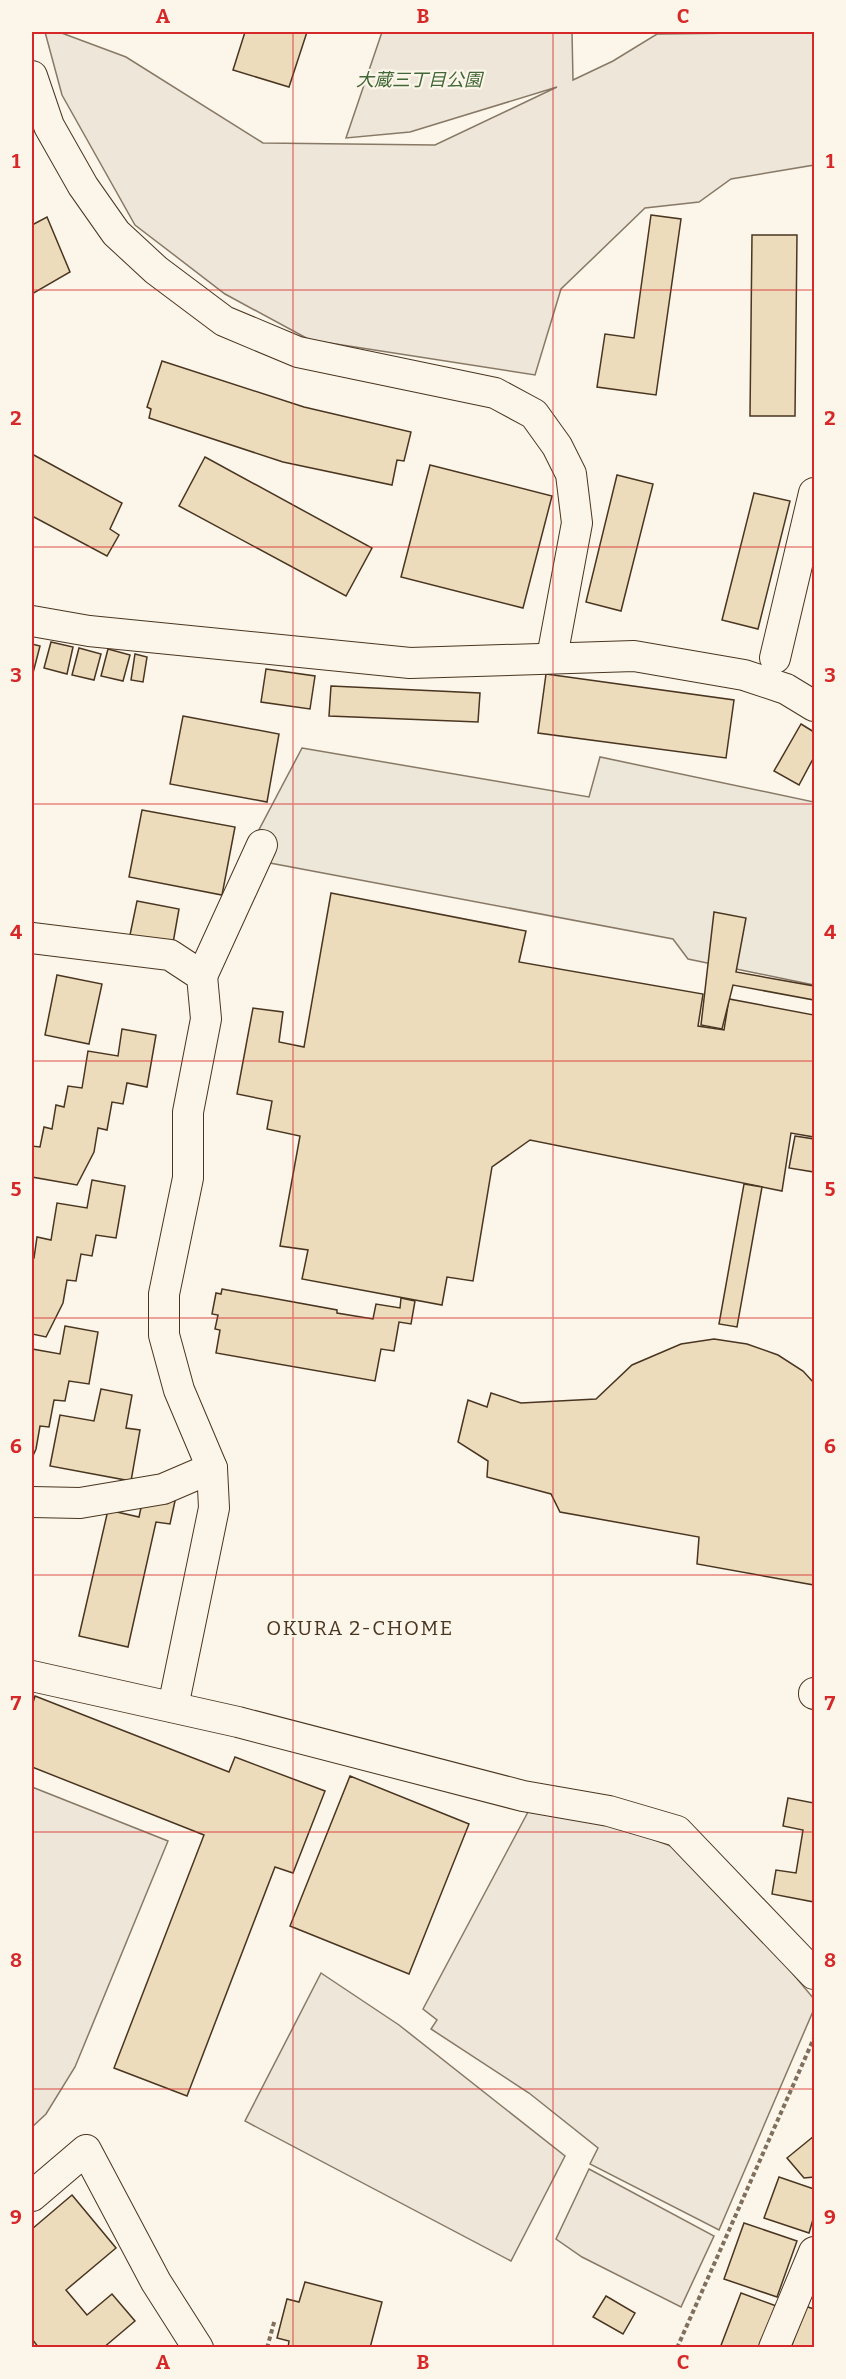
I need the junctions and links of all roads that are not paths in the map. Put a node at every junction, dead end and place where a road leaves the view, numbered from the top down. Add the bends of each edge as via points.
1 (32, 76) edge
2 (814, 493) edge
3 (32, 621) edge
4 (552, 657) junction
5 (775, 658) dead end
6 (814, 706) edge
7 (262, 846) dead end
8 (32, 938) edge
9 (202, 976) junction
10 (212, 1468) junction
11 (32, 1502) edge
12 (32, 1676) edge
13 (173, 1707) junction
14 (814, 1974) edge
15 (32, 2196) edge
16 (814, 2252) edge
17 (198, 2348) edge
18 (774, 2348) edge

1 - 4 street via 49,126 83,186 116,233 156,270 224,321 298,352 495,393 534,414 571,474 577,523
2 - 5 street
3 - 4 street via 89,631 410,663
4 - 6 street via 634,656 731,672 786,689
7 - 9 street
8 - 9 street via 170,955
9 - 10 street via 206,1019 188,1112 188,1178 164,1294 164,1335 179,1390
10 - 11 street via 164,1489 80,1503
10 - 13 street via 214,1508
12 - 13 street
13 - 14 street via 523,1796 609,1811 676,1831
15 - 17 street via 86,2150 156,2282
16 - 18 street

